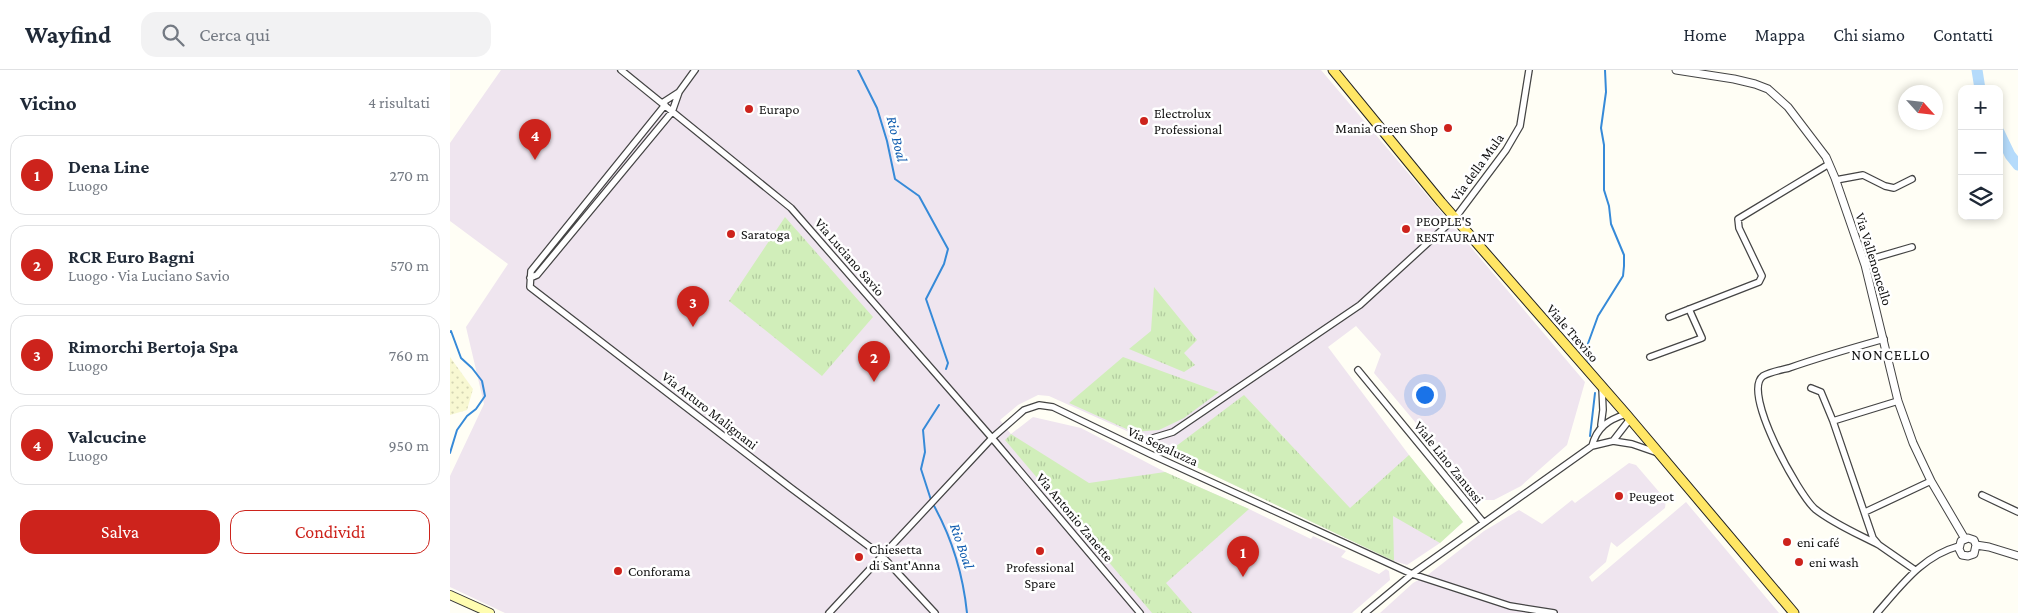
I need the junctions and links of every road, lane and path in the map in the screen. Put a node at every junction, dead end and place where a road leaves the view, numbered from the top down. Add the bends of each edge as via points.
1 (621, 70) edge
2 (695, 70) edge
3 (1334, 70) edge
4 (1676, 70) edge
5 (1528, 71) edge
6 (679, 92) junction
7 (663, 104) junction
8 (672, 112) junction
9 (1829, 164) junction
10 (1912, 179) dead end
11 (1836, 180) junction
12 (1455, 218) junction
13 (1912, 247) dead end
14 (1864, 261) junction
15 (530, 278) junction
16 (1689, 310) junction
17 (1669, 317) dead end
18 (1884, 339) junction
19 (1650, 357) dead end
20 (1358, 370) dead end
21 (1602, 386) junction
22 (1811, 388) dead end
23 (1898, 401) junction
24 (1628, 417) junction
25 (1833, 421) junction
26 (1601, 425) junction
27 (992, 438) junction
28 (1154, 438) dead end
29 (1613, 442) junction
30 (1592, 446) junction
31 (1659, 454) junction
32 (1931, 481) junction
33 (1982, 495) dead end
34 (1865, 512) junction
35 (2018, 512) edge
36 (1482, 522) junction
37 (1965, 538) junction
38 (1879, 545) junction
39 (1976, 545) junction
40 (1959, 546) junction
41 (882, 556) junction
42 (2018, 556) edge
43 (1915, 570) junction
44 (1412, 574) junction
45 (450, 595) edge
46 (490, 613) edge
47 (829, 613) edge
48 (935, 613) edge
49 (1140, 613) edge
50 (1365, 613) edge
51 (1554, 613) edge
52 (1794, 613) edge
53 (1877, 613) edge

1 - 7 street, Via Luciano Savio
2 - 6 street
3 - 12 main road, Viale Treviso
4 - 9 street, Via Vallenoncello via 1734,79 1768,89 1798,118
5 - 12 street, Via della Mula via 1520,126
6 - 7 street
6 - 8 street
7 - 8 street, Via Luciano Savio
7 - 15 street via 531,271
8 - 15 street via 537,275
8 - 27 street, Via Luciano Savio via 791,208
9 - 11 street, Via Vallenoncello
9 - 16 street via 1738,219 1739,228 1762,276 1759,282
10 - 11 street via 1894,188 1863,175
11 - 14 street, Via Vallenoncello
12 - 21 main road, Viale Treviso
12 - 28 street, Via della Mula via 1360,305 1173,432
13 - 14 street
14 - 18 street, Via Vallenoncello
15 - 41 street, Via Arturo Malignani via 530,287
16 - 17 street
16 - 19 street via 1702,338
18 - 23 street, Via Vallenoncello
18 - 38 street via 1763,376 1759,382 1763,412 1775,446 1802,494 1815,509
20 - 36 street, Viale Lino Zanussi
21 - 24 main road, Viale Treviso
21 - 26 street
22 - 25 street via 1821,392
23 - 25 street
23 - 32 street, Via Vallenoncello
24 - 26 street via 1612,419
24 - 29 street
24 - 31 main road, Viale Treviso
25 - 34 street
26 - 30 street
27 - 41 street, Via Segaluzza
27 - 44 street, Via Segaluzza via 1024,410 1039,405 1053,407
27 - 49 street, Via Antonio Zanette
29 - 30 street, Viale Lino Zanussi
29 - 31 street, Viale Lino Zanussi via 1632,444
30 - 36 street, Viale Lino Zanussi
31 - 52 main road, Viale Treviso
32 - 34 street
32 - 37 street, Via Vallenoncello
33 - 35 street
34 - 38 street via 1873,538
36 - 44 street, Viale Lino Zanussi
37 - 39 street via 1974,540
37 - 40 street
38 - 43 street
39 - 40 street via 1974,554 1968,556 1962,554
39 - 42 street
40 - 43 street
41 - 47 street, Via Segaluzza
41 - 48 street
43 - 53 street
44 - 50 street, Viale Lino Zanussi
44 - 51 street, Via Segaluzza via 1510,606
45 - 46 main road

